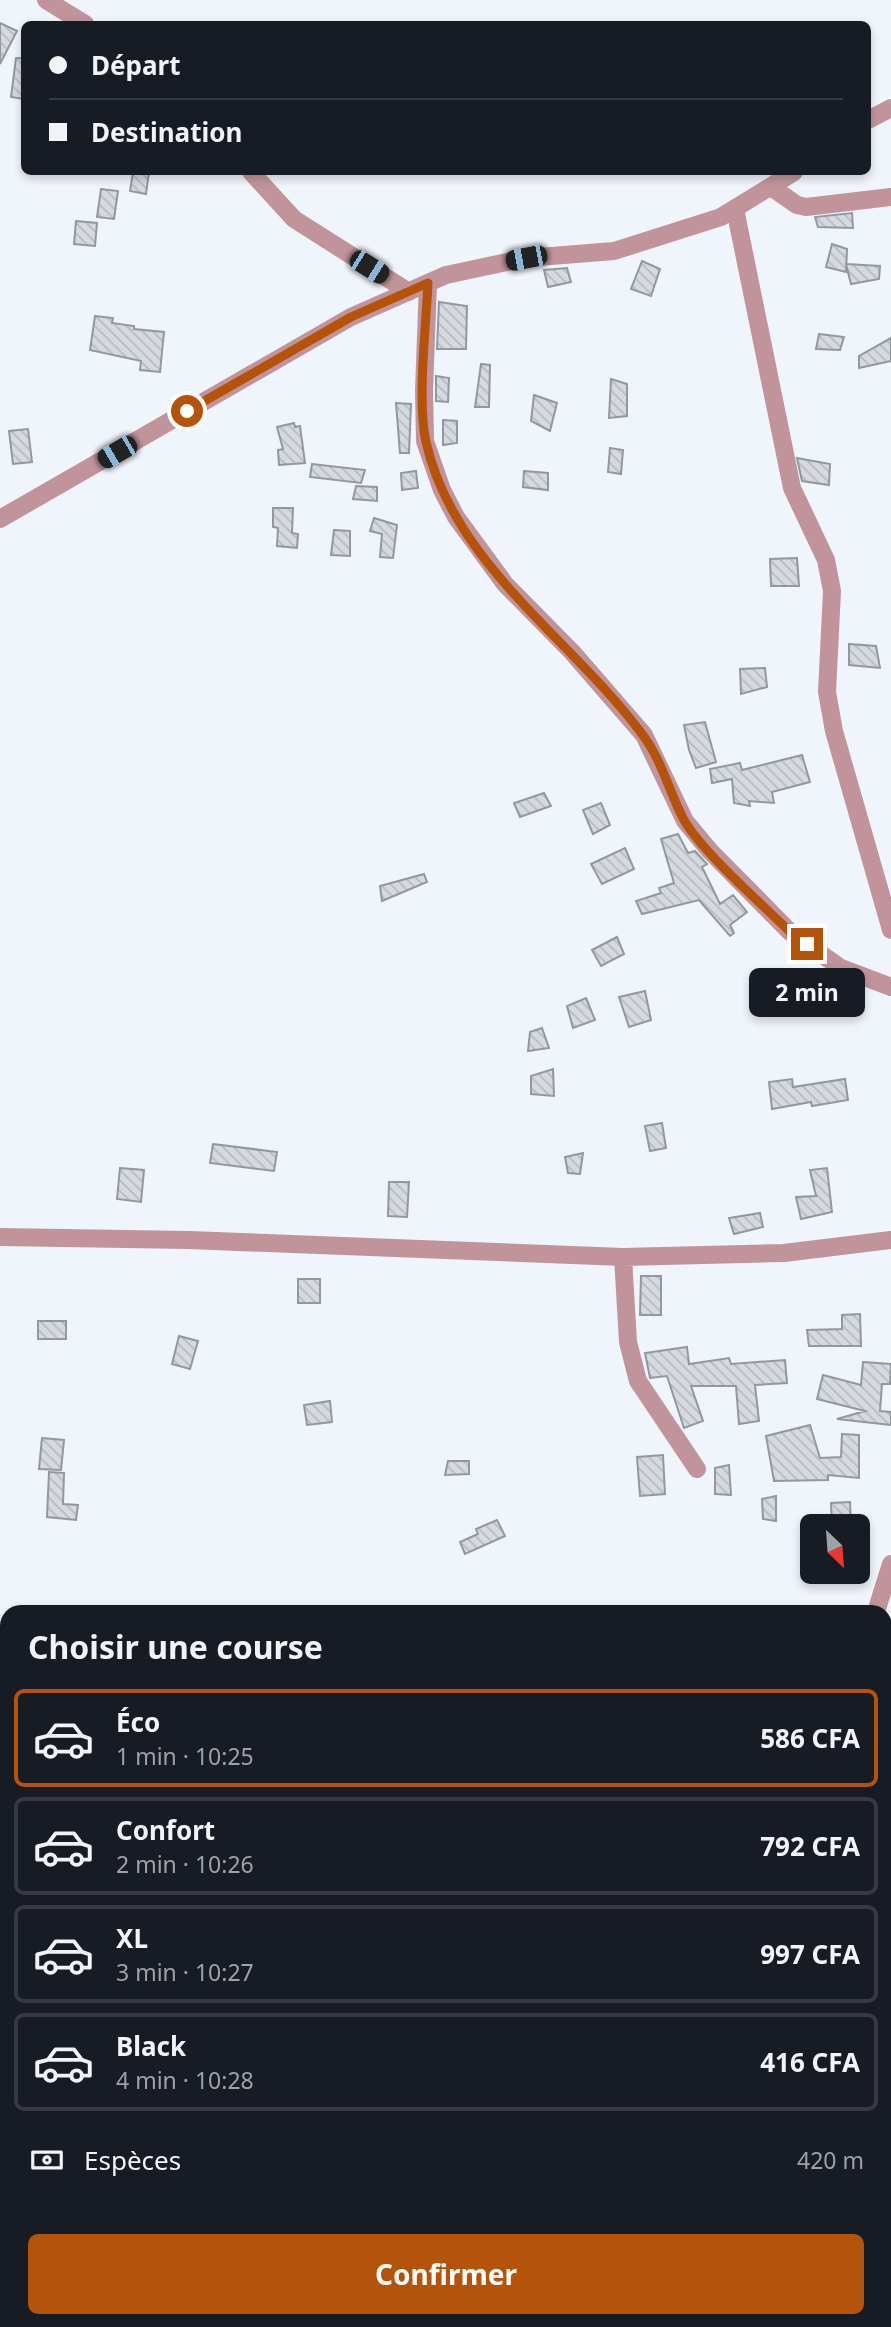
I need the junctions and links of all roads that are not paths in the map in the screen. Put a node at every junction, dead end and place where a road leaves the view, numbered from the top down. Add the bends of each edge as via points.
1 (46, 0) edge
2 (80, 21) edge
3 (891, 108) edge
4 (871, 118) edge
5 (254, 175) edge
6 (789, 175) edge
7 (771, 187) junction
8 (891, 197) edge
9 (735, 209) junction
10 (428, 283) junction
11 (409, 292) junction
12 (0, 519) edge
13 (890, 922) edge
14 (891, 987) edge
15 (0, 1237) edge
16 (891, 1240) edge
17 (623, 1257) junction
18 (697, 1469) dead end
19 (891, 1564) edge
20 (878, 1605) edge

1 - 2 street
3 - 4 street
5 - 11 street via 294,219
6 - 7 street
7 - 8 street via 806,207
7 - 9 street
9 - 10 street via 614,251 526,258
9 - 13 street via 792,488 826,560 832,591 827,692 834,731
10 - 11 street
10 - 14 street via 425,441 456,517 505,584 644,735 685,821 710,851 790,932 841,968
11 - 12 street via 351,317
15 - 17 street
16 - 17 street via 784,1253
17 - 18 street via 628,1342 639,1381
19 - 20 street

